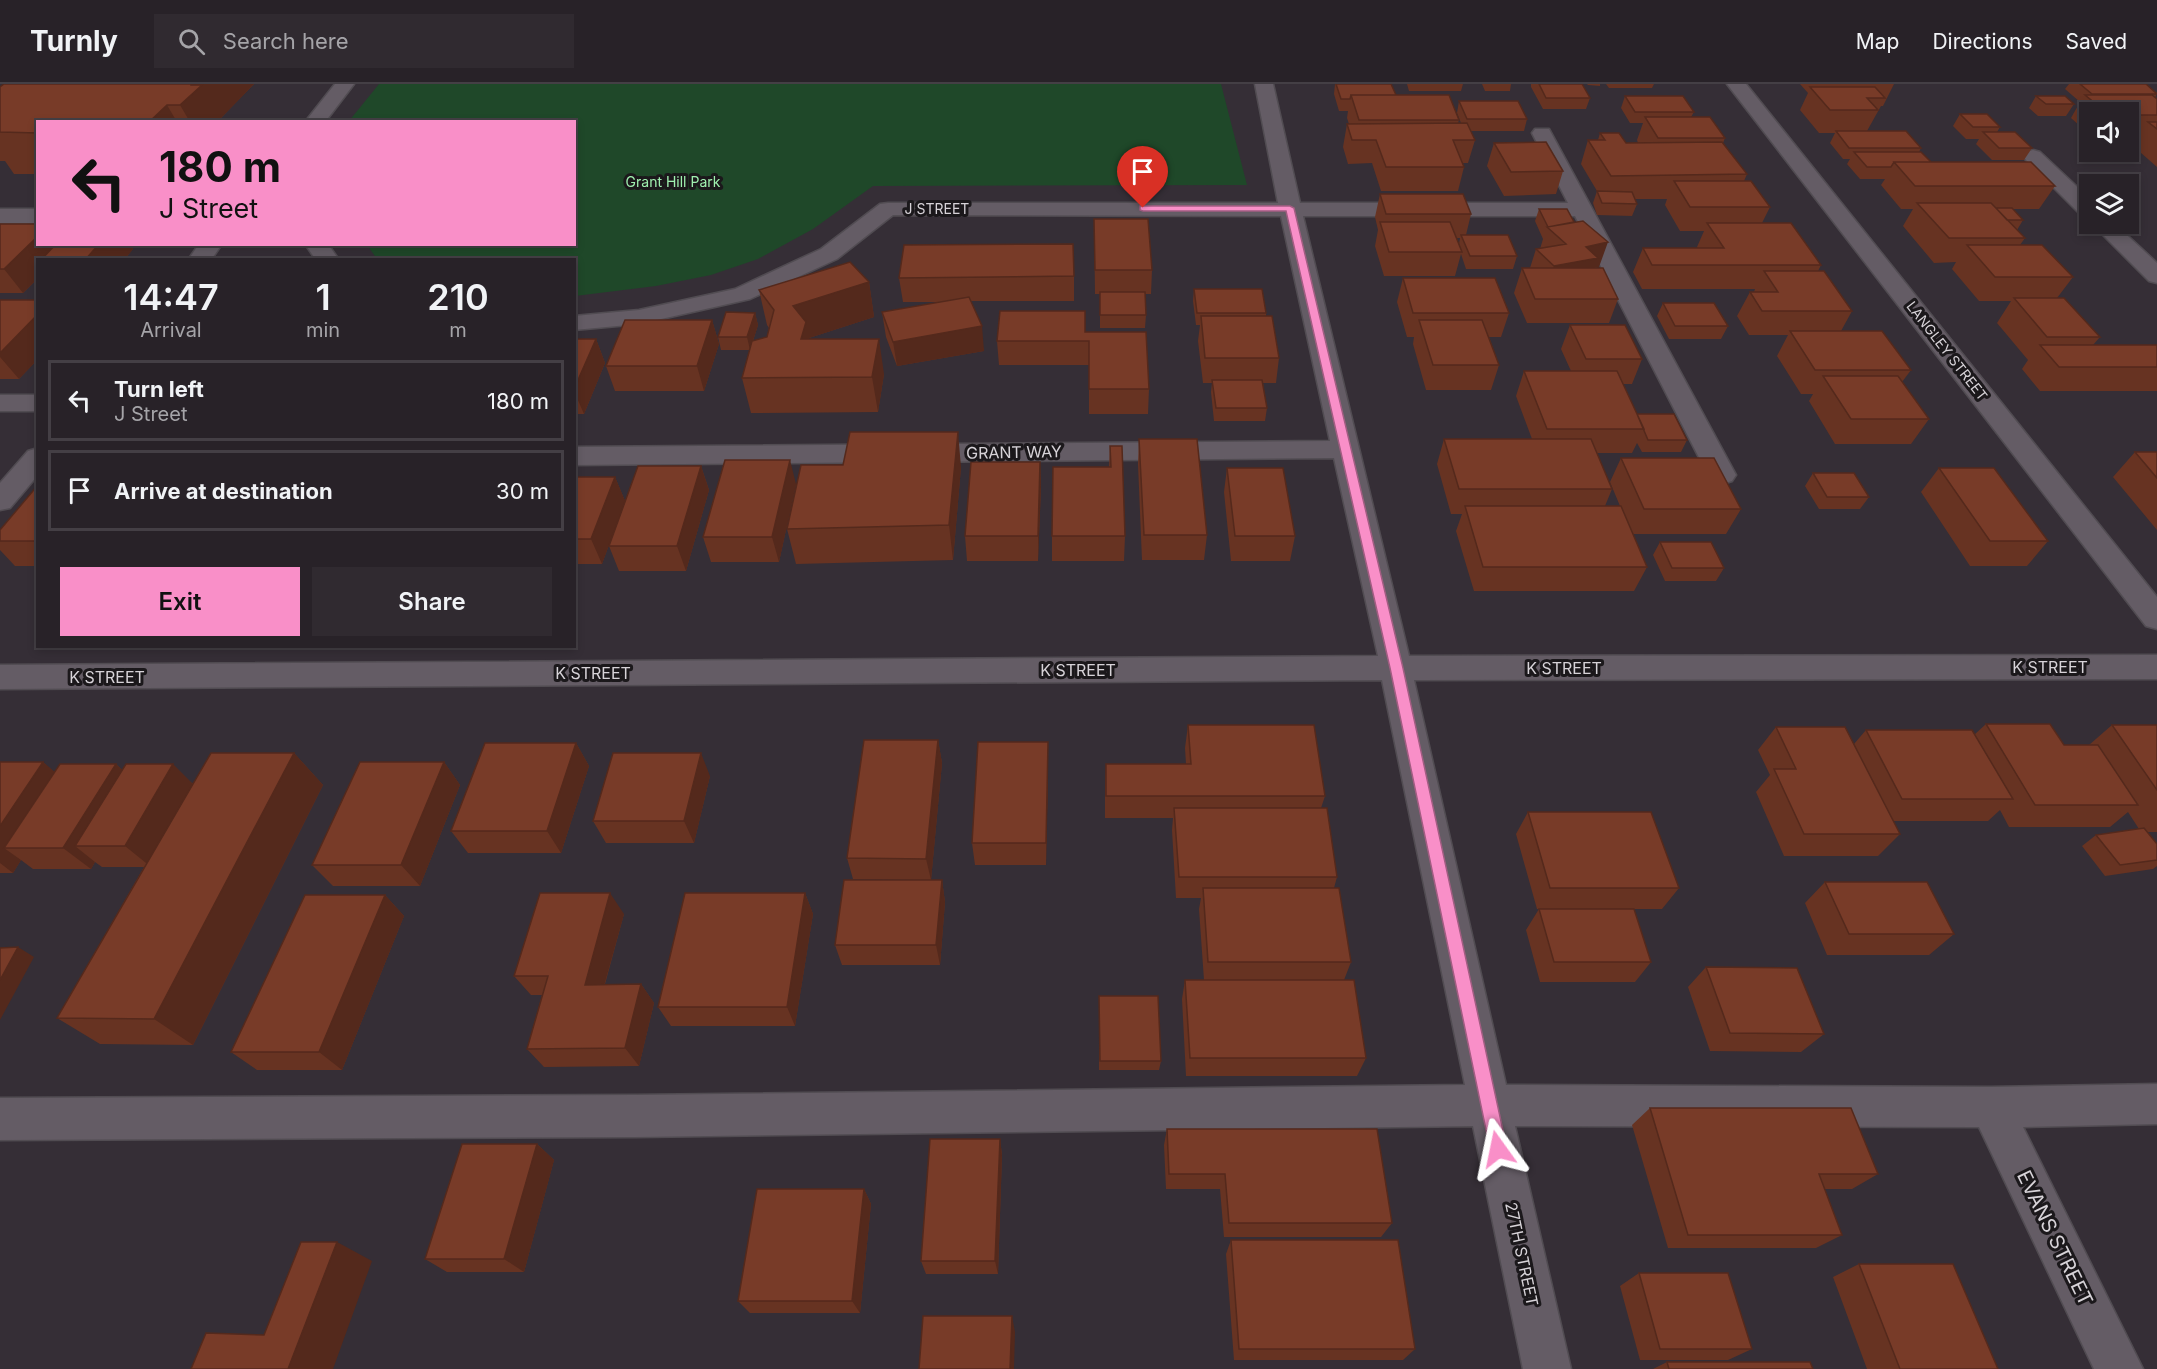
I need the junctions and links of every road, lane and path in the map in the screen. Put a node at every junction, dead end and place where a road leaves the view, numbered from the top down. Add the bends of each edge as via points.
1 (345, 84) edge
2 (1264, 84) edge
3 (1736, 84) edge
4 (316, 120) edge
5 (1542, 133) dead end
6 (2033, 156) edge
7 (2079, 200) edge
8 (1290, 208) junction
9 (1583, 210) junction
10 (0, 216) edge
11 (36, 216) edge
12 (2113, 234) edge
13 (2157, 276) edge
14 (576, 323) edge
15 (0, 403) edge
16 (36, 403) edge
17 (1345, 449) junction
18 (576, 456) edge
19 (36, 460) edge
20 (1722, 475) edge
21 (0, 501) edge
22 (2157, 618) edge
23 (2157, 667) edge
24 (1396, 668) junction
25 (0, 677) edge
26 (2157, 1104) edge
27 (1489, 1105) junction
28 (1991, 1107) junction
29 (0, 1119) edge
30 (1547, 1369) edge
31 (2119, 1369) edge

1 - 4 street
2 - 8 street, 27TH STREET
3 - 22 street, LANGLEY STREET
5 - 9 street
6 - 7 street
8 - 9 street, J STREET
8 - 14 street, J STREET via 888,209 829,254 742,294 639,317
8 - 17 street, 27TH STREET
9 - 20 street
10 - 11 street
12 - 13 street
15 - 16 street
17 - 18 street, GRANT WAY
17 - 24 street, 27TH STREET
19 - 21 street
23 - 24 street, K STREET
24 - 25 street, K STREET
24 - 27 street, 27TH STREET
26 - 28 street
27 - 28 street
27 - 29 street
27 - 30 street, 27TH STREET
28 - 31 street, EVANS STREET

